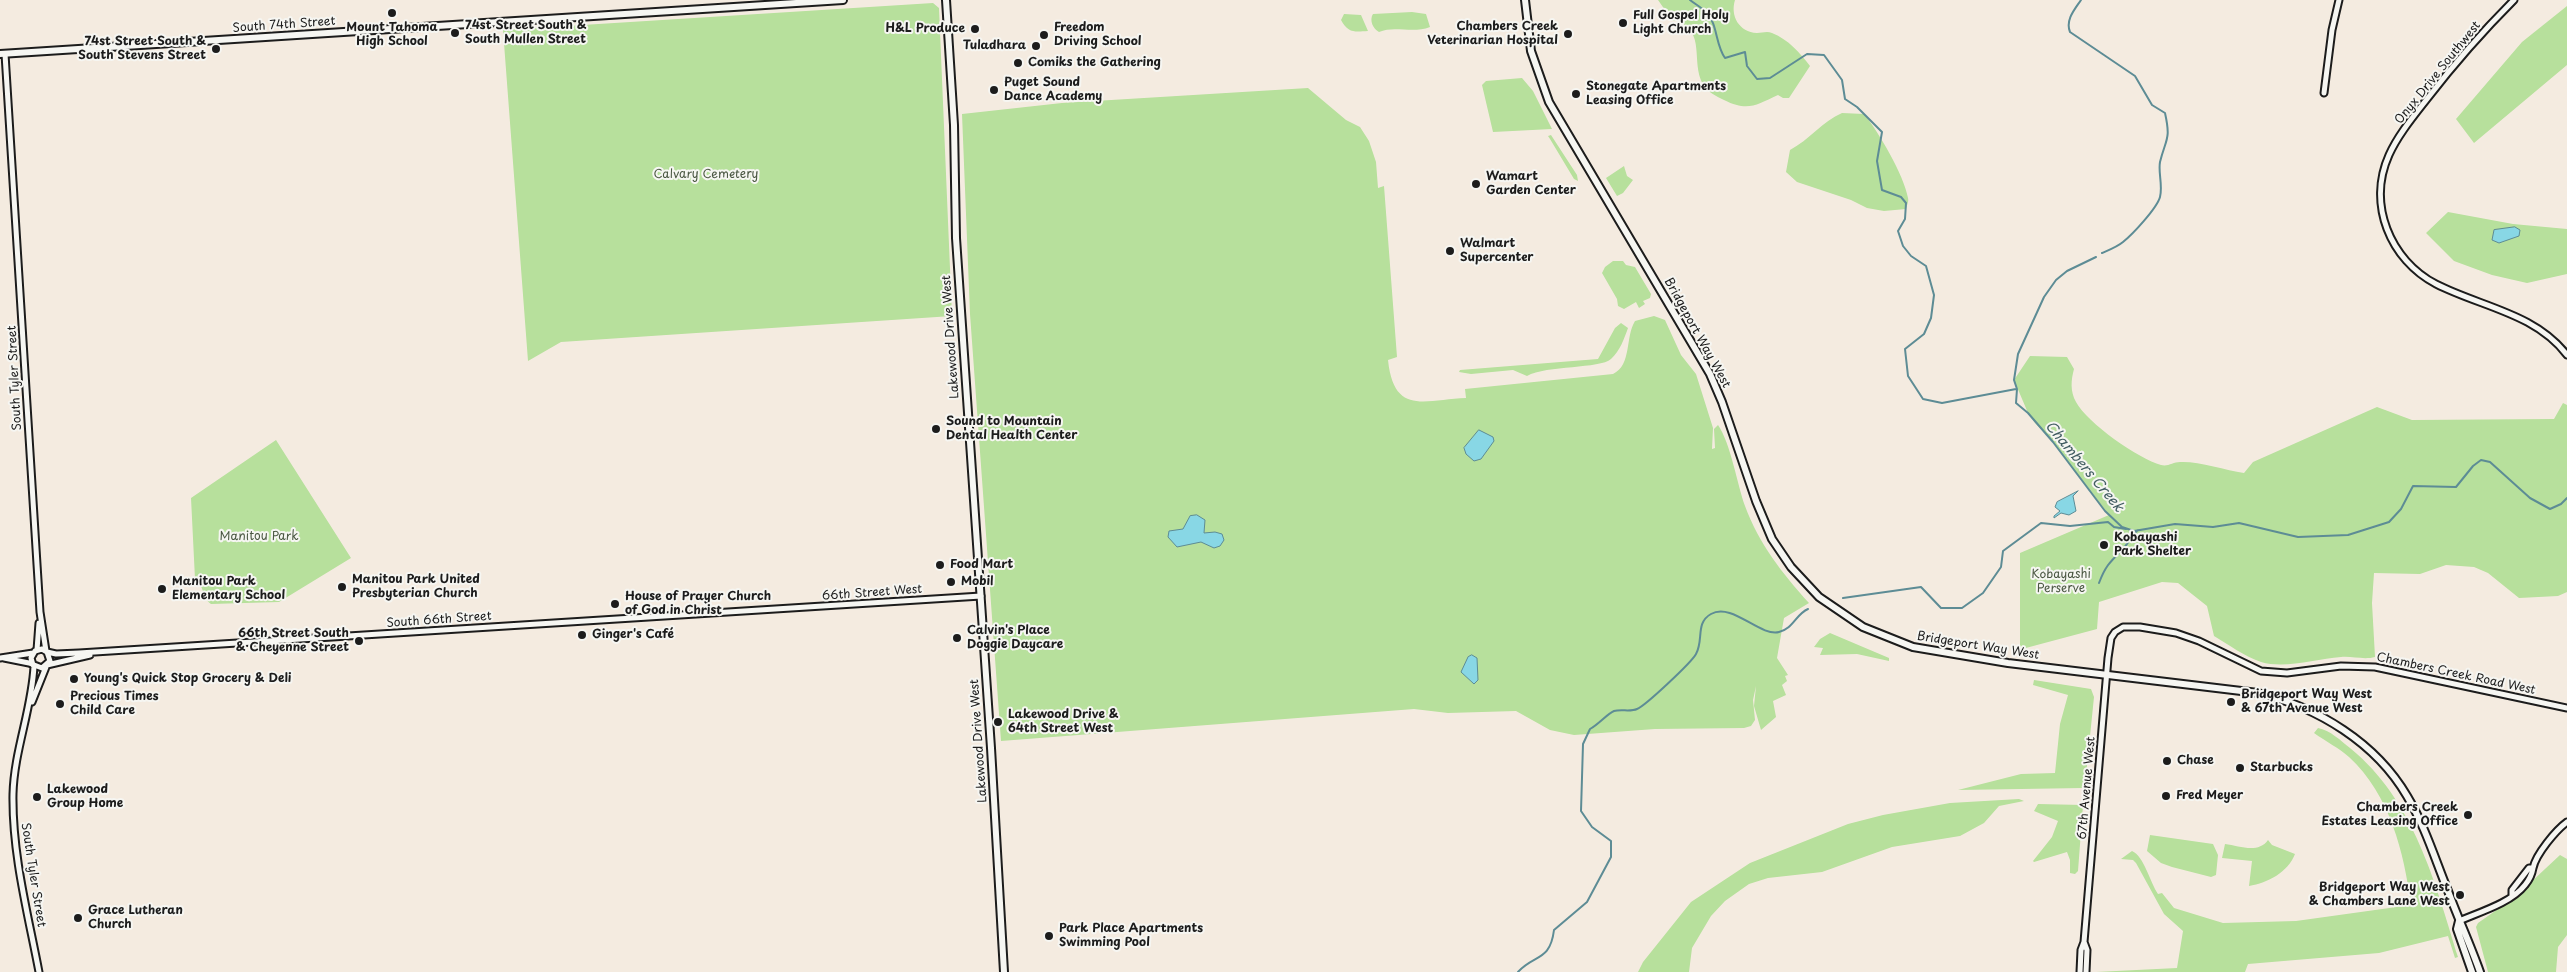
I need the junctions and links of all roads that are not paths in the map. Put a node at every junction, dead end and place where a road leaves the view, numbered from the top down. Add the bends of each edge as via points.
1 (843, 0) edge
2 (946, 0) edge
3 (1525, 0) edge
4 (2339, 0) edge
5 (2514, 0) edge
6 (2, 54) edge
7 (2324, 93) dead end
8 (2567, 356) edge
9 (981, 596) junction
10 (765, 610) joint
11 (40, 612) junction
12 (2112, 636) joint
13 (115, 650) junction
14 (47, 651) junction
15 (35, 652) junction
16 (2, 658) edge
17 (34, 666) junction
18 (47, 666) junction
19 (2106, 675) junction
20 (2567, 708) edge
21 (26, 721) junction
22 (2567, 822) edge
23 (2459, 921) junction
24 (2084, 942) junction
25 (39, 972) edge
26 (1004, 972) edge
27 (2080, 972) edge
28 (2086, 972) edge
29 (2472, 972) edge
30 (2480, 972) edge

1 - 6 main road, South 74th Street
2 - 9 main road, Lakewood Drive West via 954,125 956,238
3 - 19 main road, Bridgeport Way West via 1531,51 1549,102 1710,374 1756,501 1772,539 1791,567 1829,605 1863,627 1913,648
4 - 7 street
5 - 8 street, Onyx Drive Southwest via 2469,47 2398,137 2385,166 2381,187 2385,227 2412,267 2435,283 2534,325
6 - 11 street, South Tyler Street
9 - 10 street, 66th Street West
9 - 26 main road, Lakewood Drive West
10 - 13 street, South 66th Street
11 - 14 street, South Tyler Street
11 - 15 street, South Tyler Street
12 - 19 street, 67th Avenue West
12 - 20 street, Chambers Creek Road West via 2123,628 2147,628 2199,641 2261,671 2288,673 2342,666 2375,667
13 - 14 street, South 66th Street via 56,654
13 - 18 street, South 66th Street
14 - 15 street
14 - 18 street via 50,659
15 - 16 street
15 - 17 street via 31,661
16 - 17 street
17 - 18 street
17 - 21 street, South Tyler Street
18 - 21 street, South Tyler Street via 40,676
19 - 23 main road, Bridgeport Way West via 2270,696 2306,708 2340,727 2373,754 2407,796
19 - 24 street, 67th Avenue West
21 - 25 street, South Tyler Street via 15,774 14,818 18,861
22 - 23 street via 2512,890 2512,895
23 - 29 main road, Bridgeport Way West via 2457,929
23 - 30 main road, Bridgeport Way West
24 - 27 street, 67th Avenue West
24 - 28 street, 67th Avenue West via 2088,950

